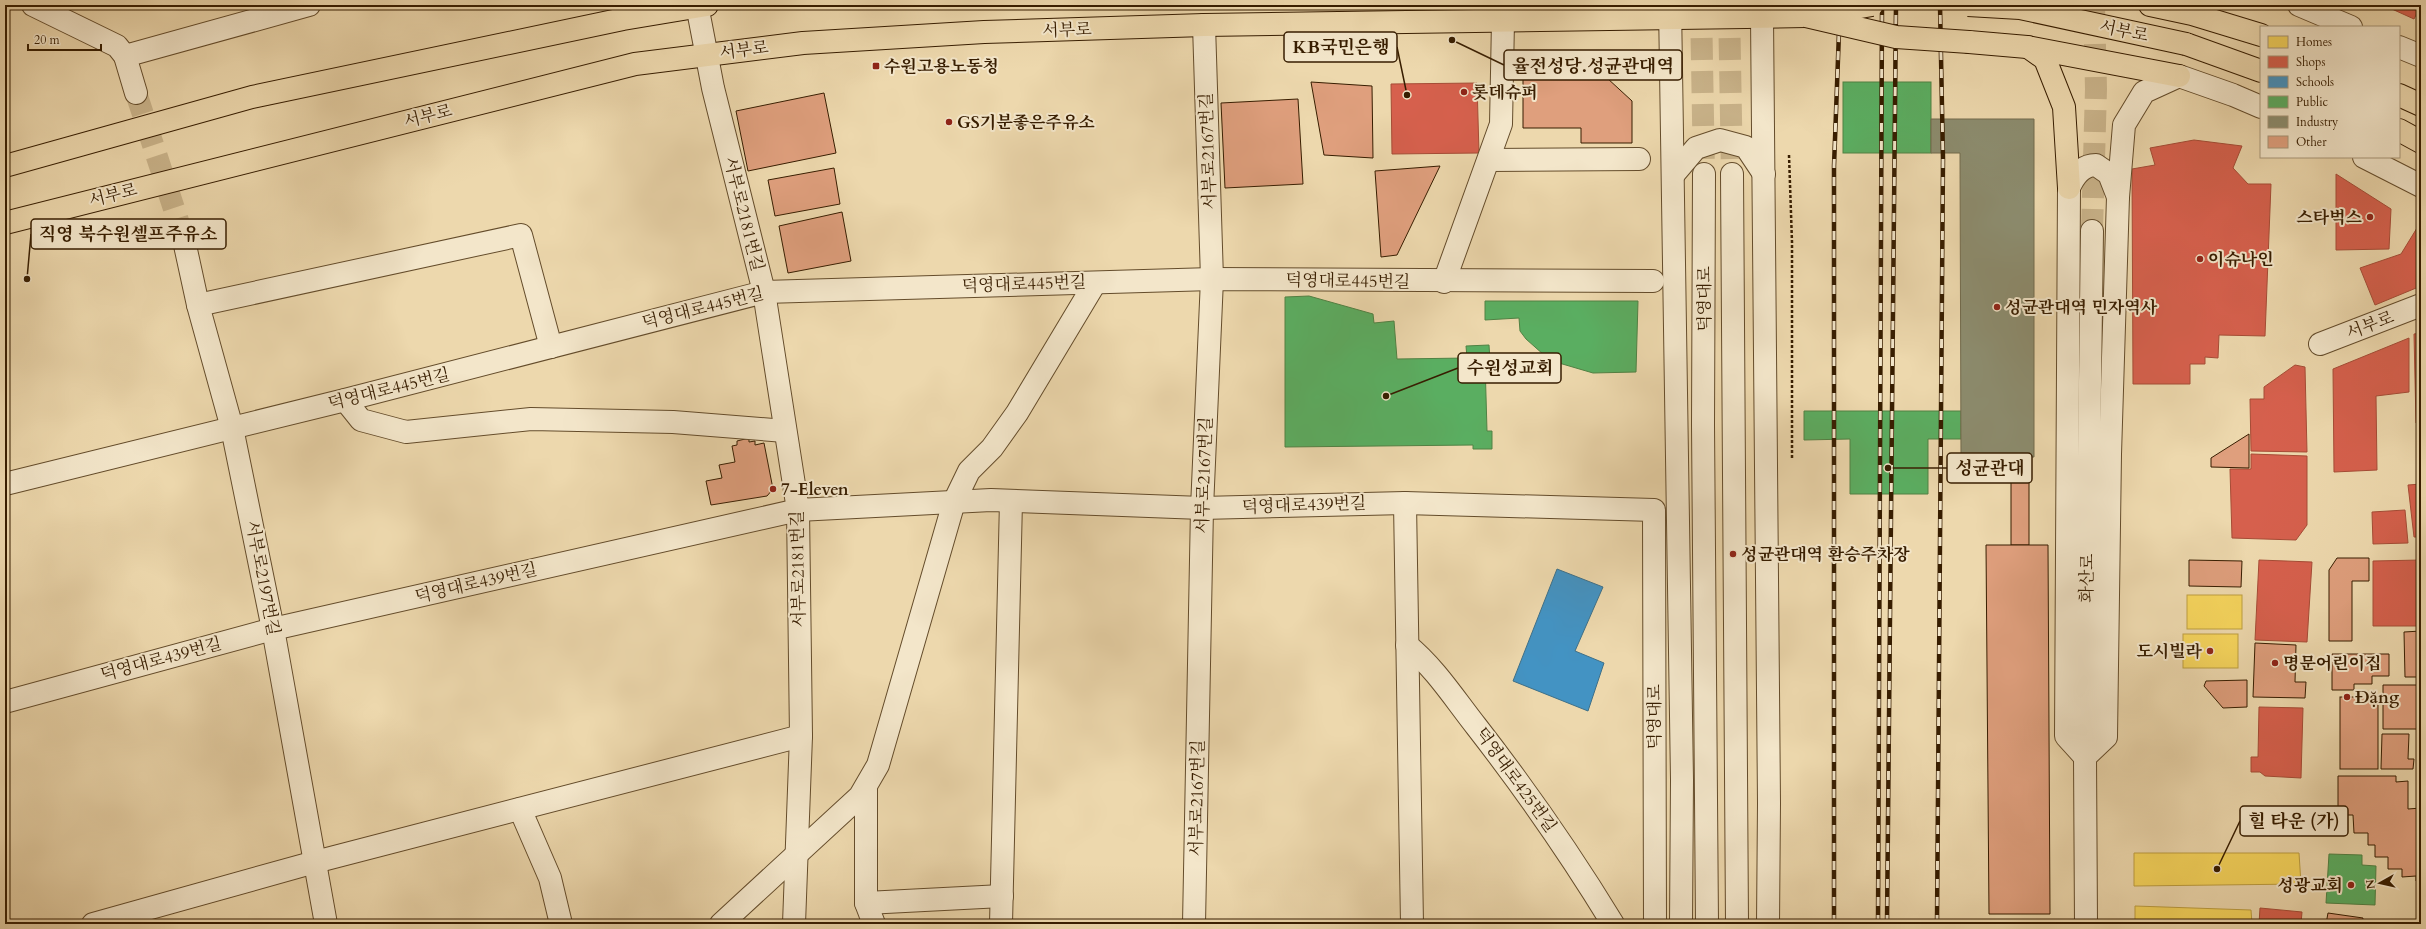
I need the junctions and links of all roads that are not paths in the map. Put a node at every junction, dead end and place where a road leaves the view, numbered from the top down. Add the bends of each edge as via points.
1 (34, 5) edge
2 (310, 5) edge
3 (1872, 5) edge
4 (1959, 5) edge
5 (2150, 5) edge
6 (2299, 5) edge
7 (700, 6) edge
8 (1762, 11) edge
9 (1671, 12) edge
10 (1806, 16) junction
11 (1503, 21) junction
12 (1204, 25) junction
13 (2349, 26) edge
14 (2260, 35) edge
15 (2027, 47) junction
16 (2400, 47) edge
17 (706, 55) junction
18 (125, 56) junction
19 (2421, 56) edge
20 (2260, 71) edge
21 (2179, 76) junction
22 (136, 93) tunnel mouth
23 (2400, 95) edge
24 (2421, 105) edge
25 (2260, 107) edge
26 (2400, 131) edge
27 (2421, 142) edge
28 (1639, 158) dead end
29 (2366, 158) edge
30 (1490, 160) junction
31 (5, 166) edge
32 (1674, 174) junction
33 (1704, 174) tunnel mouth
34 (1732, 174) tunnel mouth
35 (1764, 174) junction
36 (2421, 186) edge
37 (2069, 188) junction
38 (2118, 197) junction
39 (5, 223) edge
40 (2092, 231) tunnel mouth
41 (183, 236) tunnel mouth
42 (1212, 279) junction
43 (1653, 281) dead end
44 (1095, 282) junction
45 (1444, 282) junction
46 (764, 292) junction
47 (198, 305) junction
48 (2421, 305) edge
49 (2320, 344) dead end
50 (551, 347) junction
51 (346, 400) junction
52 (232, 428) junction
53 (785, 431) junction
54 (5, 484) edge
55 (1011, 501) junction
56 (954, 502) junction
57 (1405, 503) junction
58 (1202, 508) junction
59 (798, 510) junction
60 (1654, 510) joint
61 (273, 629) junction
62 (1407, 645) junction
63 (5, 702) edge
64 (801, 736) junction
65 (2085, 757) junction
66 (866, 787) junction
67 (520, 809) junction
68 (797, 855) junction
69 (315, 862) junction
70 (1002, 896) junction
71 (866, 903) junction
72 (93, 924) edge
73 (326, 924) edge
74 (561, 924) edge
75 (722, 924) edge
76 (794, 924) edge
77 (874, 924) edge
78 (1001, 924) edge
79 (1194, 924) edge
80 (1412, 924) edge
81 (1613, 924) edge
82 (1655, 924) edge
83 (1681, 924) edge
84 (1707, 924) edge
85 (1737, 924) edge
86 (1768, 924) edge
87 (2086, 924) edge

1 - 18 street via 117,46
2 - 18 street
3 - 10 main road, 서부로, bridge
4 - 20 main road, 서부로, bridge via 2020,8 2081,21 2186,44
5 - 14 main road, 서부로 via 2192,14
6 - 13 street
7 - 17 street, 서부로2181번길
7 - 31 main road via 623,19 252,97
8 - 9 main road, 서부로
8 - 10 main road, 서부로
8 - 35 street
9 - 11 main road, 서부로
9 - 32 street
10 - 15 main road, 서부로, bridge via 1896,38
11 - 12 main road, 서부로
11 - 30 street via 1501,124
12 - 17 main road, 서부로 via 984,32 810,42
12 - 42 street, 서부로2167번길
15 - 21 main road, 서부로
15 - 37 main road via 2045,59 2064,107
16 - 19 street
17 - 39 main road, 서부로 via 635,64
17 - 46 street, 서부로2181번길
18 - 22 street
21 - 25 street, 서부로
21 - 38 street via 2144,92 2124,124
23 - 24 main road
26 - 27 main road
28 - 30 street
29 - 36 street
30 - 45 street
32 - 35 street via 1696,148 1720,140 1746,147
32 - 83 street via 1682,780
33 - 84 street, 덕영대로 via 1703,425
34 - 85 street, 덕영대로
35 - 86 street via 1770,803
37 - 38 street via 2077,174 2086,166 2096,165 2109,174
37 - 65 street via 2066,736
38 - 65 street via 2106,737
40 - 65 street, 화산로
41 - 47 street, 서부로2197번길
42 - 44 street, 덕영대로445번길
42 - 45 street, 덕영대로445번길
42 - 58 street, 서부로2167번길
43 - 45 street, 덕영대로445번길
44 - 46 street, 덕영대로445번길
44 - 56 street via 1017,413 992,448 969,471
46 - 50 street, 덕영대로445번길
46 - 53 street, 서부로2181번길
47 - 50 street via 521,235
47 - 52 street, 서부로2197번길
48 - 49 street, 서부로
50 - 51 street, 덕영대로445번길
51 - 52 street, 덕영대로445번길
51 - 53 street via 361,420 406,432 531,419 673,422
52 - 54 street, 덕영대로445번길
52 - 61 street, 서부로2197번길
53 - 59 street, 서부로2181번길
55 - 56 street, 덕영대로439번길
55 - 58 street, 덕영대로439번길
55 - 70 street
56 - 59 street, 덕영대로439번길
56 - 66 street via 878,765
57 - 58 street, 덕영대로439번길
57 - 60 street, 덕영대로439번길
57 - 62 street
58 - 79 street, 서부로2167번길
59 - 61 street, 덕영대로439번길
59 - 64 street, 서부로2181번길
60 - 82 street, 덕영대로
61 - 63 street, 덕영대로439번길
61 - 69 street, 서부로2197번길
62 - 80 street
62 - 81 street, 덕영대로425번길 via 1426,661 1495,751 1580,869
64 - 67 street
64 - 68 street, 서부로2181번길
65 - 87 street, 화산로
66 - 68 street via 860,796
66 - 71 street
67 - 69 street
67 - 74 street via 550,878
68 - 75 street
68 - 76 street, 서부로2181번길
69 - 72 street
69 - 73 street, 서부로2197번길
70 - 71 street
70 - 78 street
71 - 77 street

